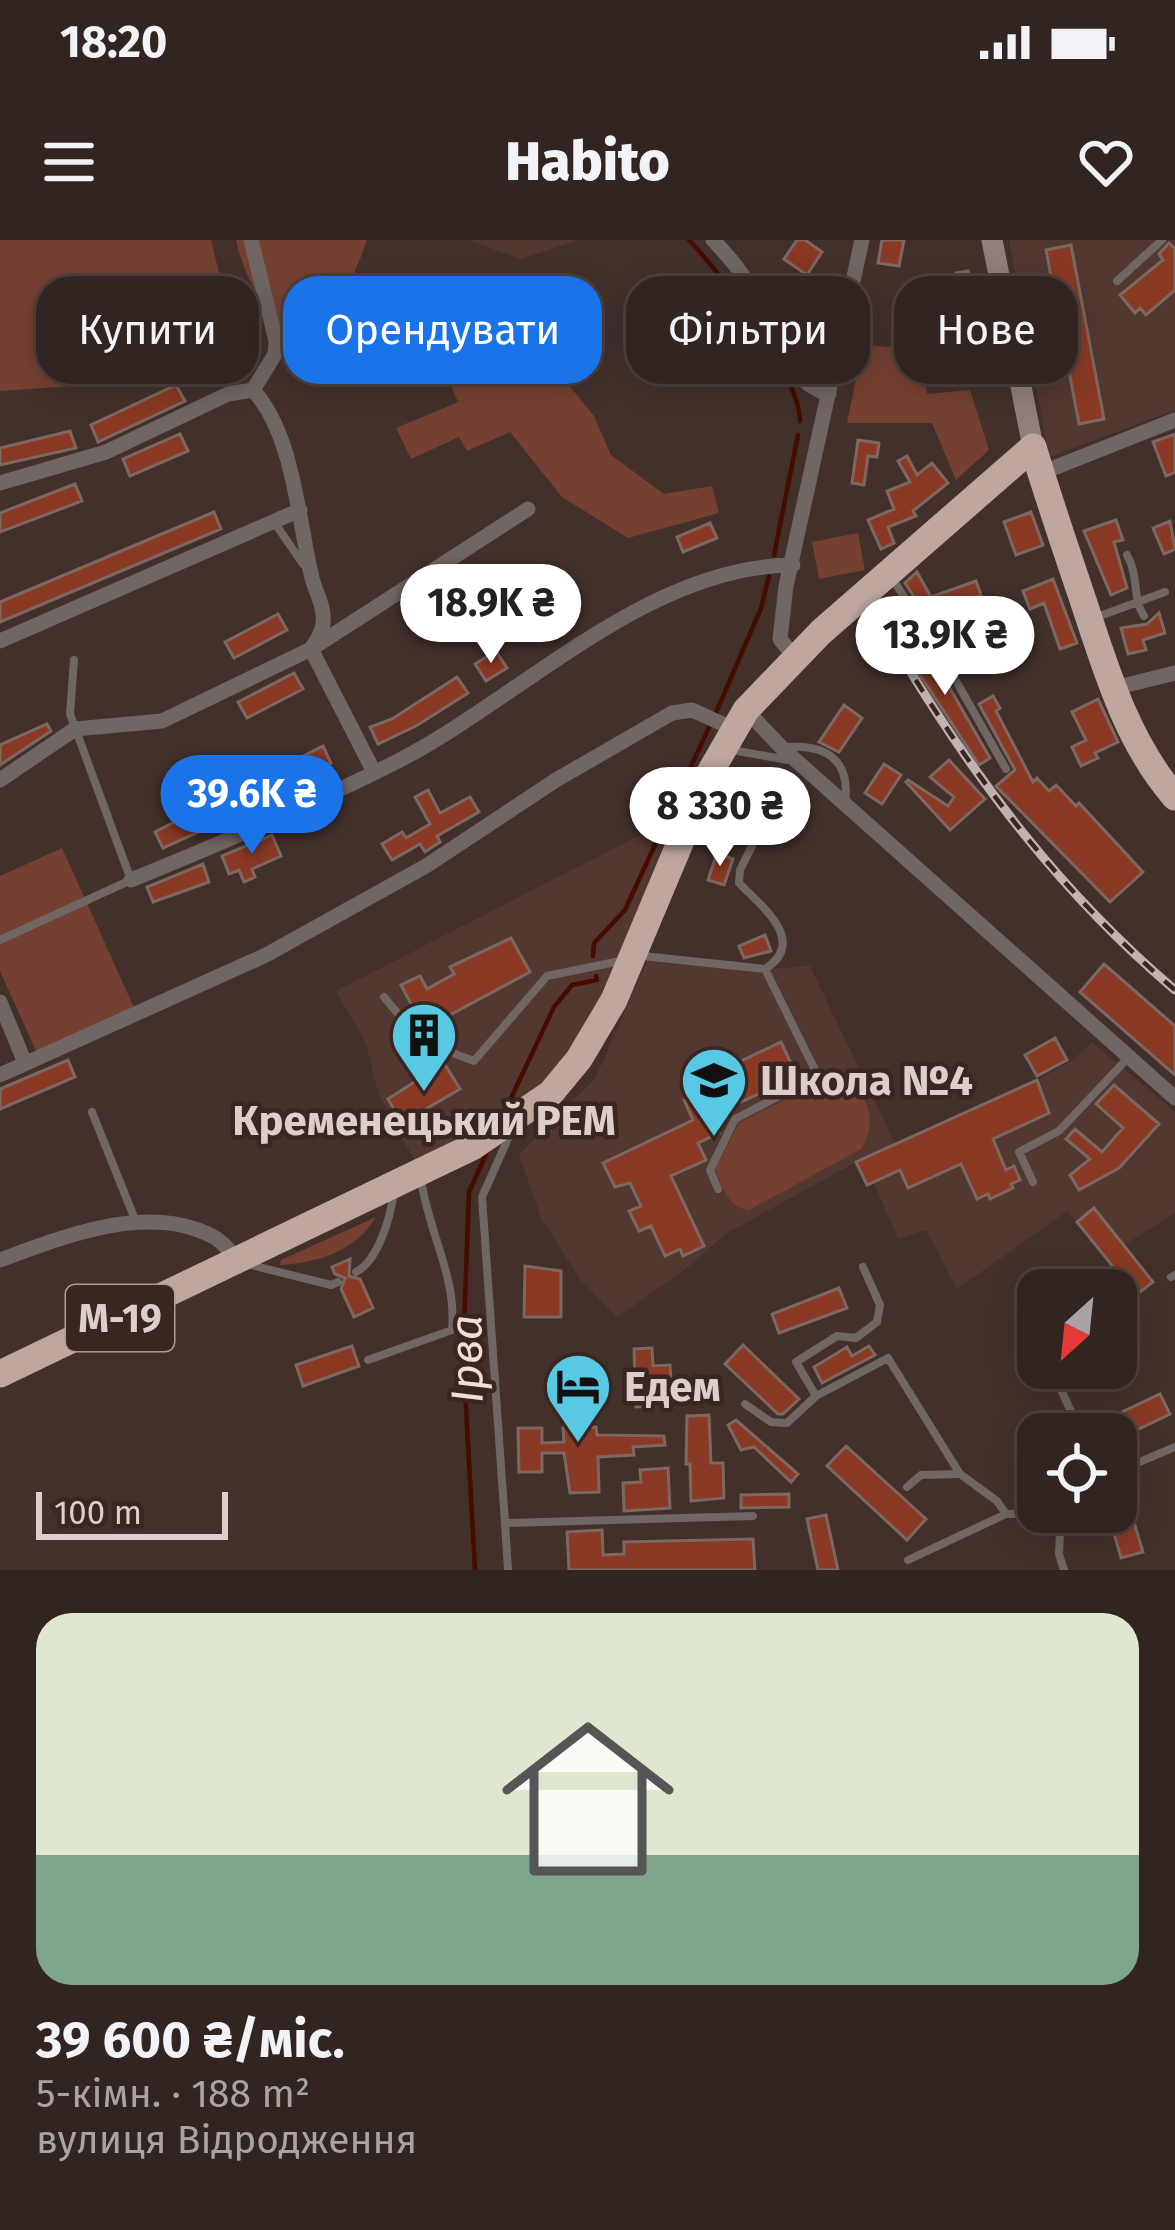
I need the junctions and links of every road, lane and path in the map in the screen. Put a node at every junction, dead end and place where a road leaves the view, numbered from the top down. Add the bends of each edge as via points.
1 (251, 240) edge
2 (713, 240) edge
3 (862, 240) edge
4 (992, 240) edge
5 (1162, 240) edge
6 (1117, 281) dead end
7 (253, 390) junction
8 (829, 394) junction
9 (1175, 420) edge
10 (1037, 460) junction
11 (0, 483) edge
12 (528, 509) dead end
13 (300, 510) junction
14 (274, 522) junction
15 (1127, 555) dead end
16 (793, 565) junction
17 (888, 573) junction
18 (311, 575) junction
19 (1166, 592) dead end
20 (1138, 601) junction
21 (1144, 616) dead end
22 (1090, 620) junction
23 (0, 641) edge
24 (311, 649) junction
25 (796, 658) junction
26 (74, 660) dead end
27 (1175, 673) edge
28 (1114, 688) junction
29 (734, 729) junction
30 (75, 730) junction
31 (782, 748) junction
32 (801, 764) junction
33 (1006, 769) dead end
34 (374, 772) junction
35 (0, 780) edge
36 (1175, 797) edge
37 (844, 804) junction
38 (764, 822) dead end
39 (131, 880) junction
40 (0, 940) edge
41 (634, 954) junction
42 (765, 969) junction
43 (384, 997) dead end
44 (0, 1002) edge
45 (1128, 1058) junction
46 (26, 1063) junction
47 (0, 1075) edge
48 (1175, 1097) edge
49 (92, 1112) dead end
50 (517, 1120) junction
51 (408, 1178) junction
52 (1033, 1182) dead end
53 (718, 1189) dead end
54 (136, 1224) junction
55 (0, 1260) edge
56 (239, 1262) junction
57 (863, 1267) dead end
58 (356, 1272) dead end
59 (338, 1282) dead end
60 (368, 1360) dead end
61 (0, 1374) edge
62 (816, 1396) junction
63 (745, 1404) dead end
64 (1175, 1447) edge
65 (1137, 1462) edge
66 (960, 1474) junction
67 (907, 1487) dead end
68 (1006, 1514) junction
69 (1017, 1514) edge
70 (753, 1516) dead end
71 (506, 1523) junction
72 (1060, 1533) edge
73 (908, 1560) dead end
74 (508, 1570) edge
75 (1064, 1570) edge

1 - 7 street via 276,341
2 - 8 street via 745,279 789,362 813,390
3 - 8 street
4 - 10 main road
5 - 6 lane
7 - 11 street via 228,394 106,452
7 - 13 street via 271,415
8 - 16 street
9 - 10 street
10 - 17 highway, М-19
10 - 22 highway
12 - 24 street
13 - 14 street
13 - 18 street
14 - 18 lane
14 - 23 street
15 - 20 lane
16 - 25 street via 781,639
16 - 34 street via 706,579 641,609
17 - 25 highway, М-19
17 - 33 lane
18 - 24 street via 324,615
19 - 20 lane
20 - 21 lane
20 - 22 lane
22 - 28 highway
24 - 30 street via 162,722
24 - 34 street
25 - 29 highway, М-19
26 - 30 lane
27 - 28 street
28 - 36 highway
29 - 31 street
29 - 32 lane
29 - 41 highway, М-19
29 - 46 street via 692,710 672,713 266,955
30 - 35 street
30 - 39 lane
31 - 32 street
31 - 37 lane via 814,745 836,760 847,784
32 - 37 street
34 - 39 street
37 - 45 street
38 - 42 lane via 739,883 774,914 780,931 782,950
39 - 40 lane
41 - 42 lane
41 - 43 lane via 547,976 474,1061 411,1031
41 - 50 highway, М-19 via 579,1059
42 - 53 lane via 818,1076 735,1119 710,1170
44 - 46 street
45 - 48 street
45 - 52 lane via 1059,1131 1019,1152
46 - 47 street
49 - 54 lane
50 - 51 highway, М-19
50 - 71 lane via 482,1198
51 - 56 highway, М-19
51 - 58 lane via 366,1267
51 - 60 lane via 443,1247 452,1330
54 - 55 street via 112,1224
54 - 56 street via 189,1227 217,1238
56 - 59 lane
56 - 61 highway, М-19
57 - 62 lane via 880,1305 878,1322 796,1362
62 - 63 lane via 788,1423
62 - 66 lane via 888,1358
64 - 65 lane
66 - 67 lane via 921,1475
66 - 68 lane
68 - 69 lane
68 - 73 lane
70 - 71 lane
71 - 74 lane
72 - 75 lane

